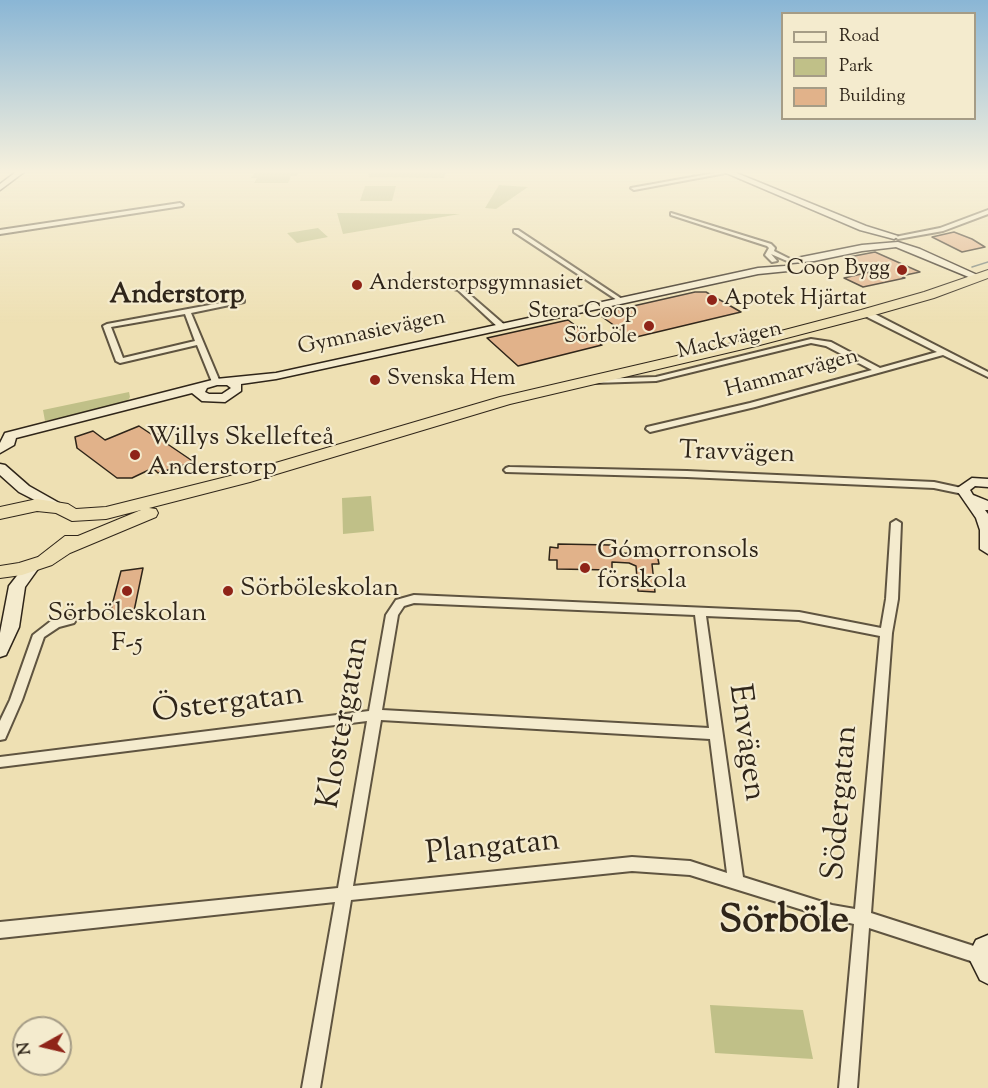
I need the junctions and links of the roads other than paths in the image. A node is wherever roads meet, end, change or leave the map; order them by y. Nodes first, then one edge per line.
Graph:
1 (62, 223) edge
2 (701, 223) edge
3 (849, 223) edge
4 (963, 223) edge
5 (516, 231) dead end
6 (869, 231) junction
7 (0, 232) edge
8 (917, 236) junction
9 (880, 239) junction
10 (900, 241) junction
11 (862, 248) junction
12 (814, 258) junction
13 (773, 259) junction
14 (788, 263) junction
15 (759, 271) junction
16 (984, 276) edge
17 (413, 282) dead end
18 (242, 301) dead end
19 (622, 301) junction
20 (187, 311) junction
21 (866, 313) junction
22 (503, 327) junction
23 (200, 342) junction
24 (943, 353) junction
25 (878, 370) junction
26 (988, 375) edge
27 (216, 382) junction
28 (584, 382) junction
29 (233, 387) junction
30 (203, 393) junction
31 (650, 429) dead end
32 (5, 431) edge
33 (0, 449) edge
34 (0, 468) edge
35 (509, 470) dead end
36 (244, 478) junction
37 (986, 479) edge
38 (967, 495) junction
39 (988, 506) edge
40 (67, 512) junction
41 (0, 513) edge
42 (896, 523) dead end
43 (988, 529) edge
44 (63, 549) junction
45 (988, 549) edge
46 (32, 566) junction
47 (0, 572) edge
48 (700, 611) junction
49 (70, 620) dead end
50 (886, 633) junction
51 (0, 651) edge
52 (375, 715) junction
53 (716, 734) junction
54 (0, 735) edge
55 (0, 762) edge
56 (736, 882) junction
57 (344, 894) junction
58 (862, 918) junction
59 (0, 930) edge
60 (985, 958) edge
61 (311, 1088) edge
62 (848, 1088) edge

1 - 7 street
2 - 13 street
3 - 6 street
4 - 8 street
5 - 19 street
6 - 9 street
6 - 10 street
8 - 10 street
8 - 10 street
9 - 10 street
9 - 11 street, Gymnasievägen
10 - 11 street, Gymnasievägen
10 - 16 street
11 - 12 street, Gymnasievägen
12 - 14 street, Gymnasievägen
12 - 14 street, Gymnasievägen
13 - 14 street
13 - 15 street, Gymnasievägen
14 - 15 street, Gymnasievägen
15 - 19 street, Gymnasievägen
16 - 21 highway
17 - 22 street
18 - 20 street
19 - 22 street, Gymnasievägen
20 - 23 street
20 - 23 street
21 - 24 street
21 - 28 highway
22 - 29 street, Gymnasievägen
23 - 27 street
24 - 25 street, Hammarvägen
24 - 26 street
25 - 28 street, Mackvägen
25 - 31 street, Hammarvägen
27 - 29 street
27 - 30 street
28 - 36 highway
29 - 30 street
30 - 32 street
32 - 33 street
34 - 40 street
35 - 38 street, Travvägen
36 - 40 highway
36 - 44 highway
37 - 38 street
38 - 39 street
38 - 43 street
40 - 41 highway
40 - 44 highway
42 - 50 street, Södergatan
43 - 45 street
44 - 46 highway
46 - 47 highway
46 - 51 street
48 - 50 street, Klostergatan
48 - 52 street, Klostergatan
48 - 53 street, Envägen
49 - 54 street
50 - 58 street, Södergatan
52 - 53 street, Östergatan
52 - 55 street, Östergatan
52 - 57 street, Klostergatan
53 - 56 street, Envägen
56 - 57 street, Plangatan
56 - 58 street, Plangatan
57 - 59 street, Plangatan
57 - 61 street, Klostergatan
58 - 60 street, Plangatan
58 - 62 street, Södergatan

